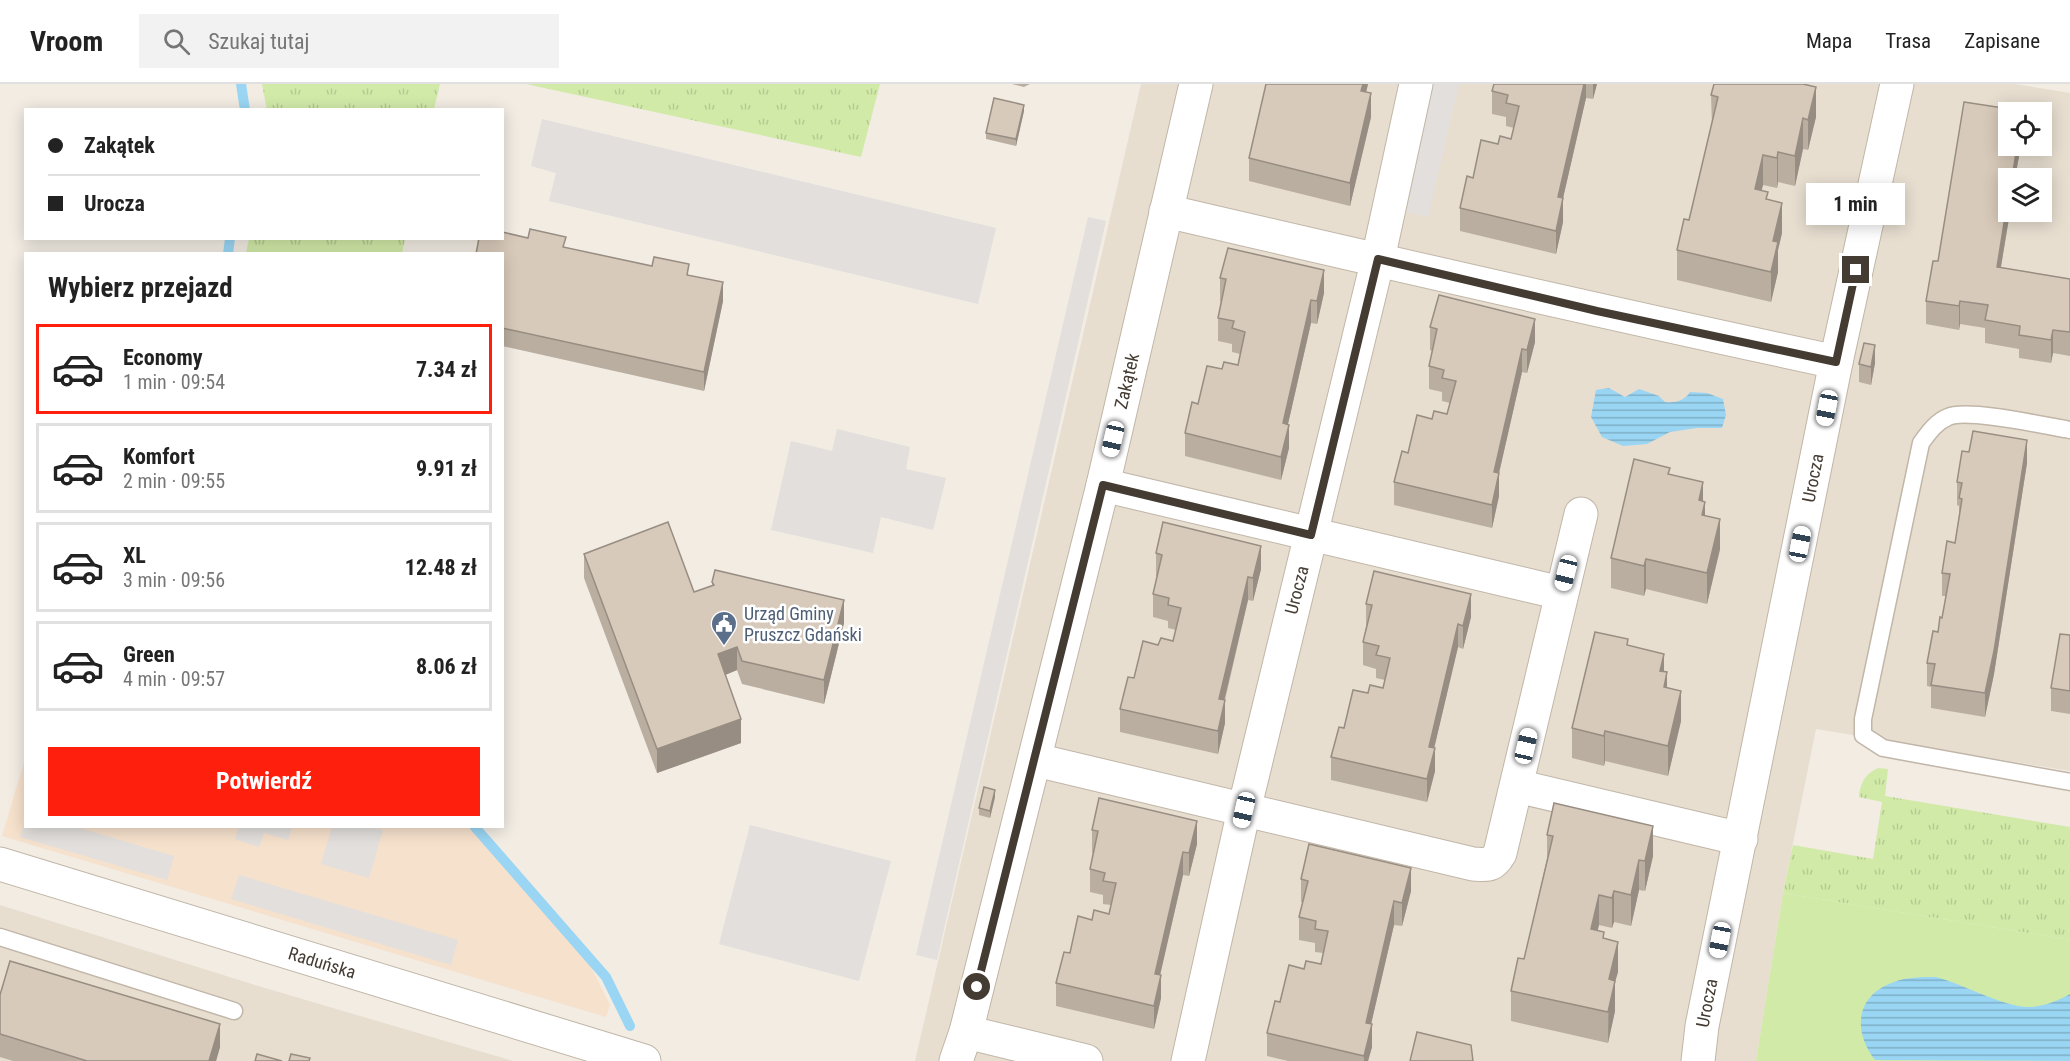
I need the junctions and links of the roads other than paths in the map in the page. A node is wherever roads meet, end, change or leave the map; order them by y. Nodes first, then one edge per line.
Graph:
1 (1196, 84) edge
2 (1416, 84) edge
3 (1897, 84) edge
4 (1166, 211) junction
5 (1378, 259) junction
6 (1836, 362) junction
7 (2070, 430) edge
8 (1103, 485) junction
9 (1581, 514) dead end
10 (1311, 535) junction
11 (1562, 593) junction
12 (1035, 760) junction
13 (2070, 782) edge
14 (1517, 786) junction
15 (1244, 810) junction
16 (1741, 839) junction
17 (0, 864) edge
18 (0, 936) edge
19 (234, 1011) dead end
20 (961, 1047) edge
21 (644, 1061) edge
22 (1086, 1061) edge
23 (1188, 1061) edge
24 (1698, 1061) edge

1 - 4 street, Zakątek
2 - 5 street, Urocza
3 - 6 street, Urocza
4 - 5 street
4 - 8 street, Zakątek
5 - 6 street
5 - 10 street, Urocza
6 - 16 street, Urocza
7 - 13 lane
8 - 10 street
8 - 12 street, Zakątek
9 - 11 street
10 - 11 street
10 - 15 street, Urocza
11 - 14 street
12 - 15 street
12 - 20 street, Zakątek
14 - 15 street
14 - 16 street
15 - 23 street, Urocza
16 - 24 street, Urocza
17 - 21 street, Raduńska
18 - 19 lane
20 - 22 street

